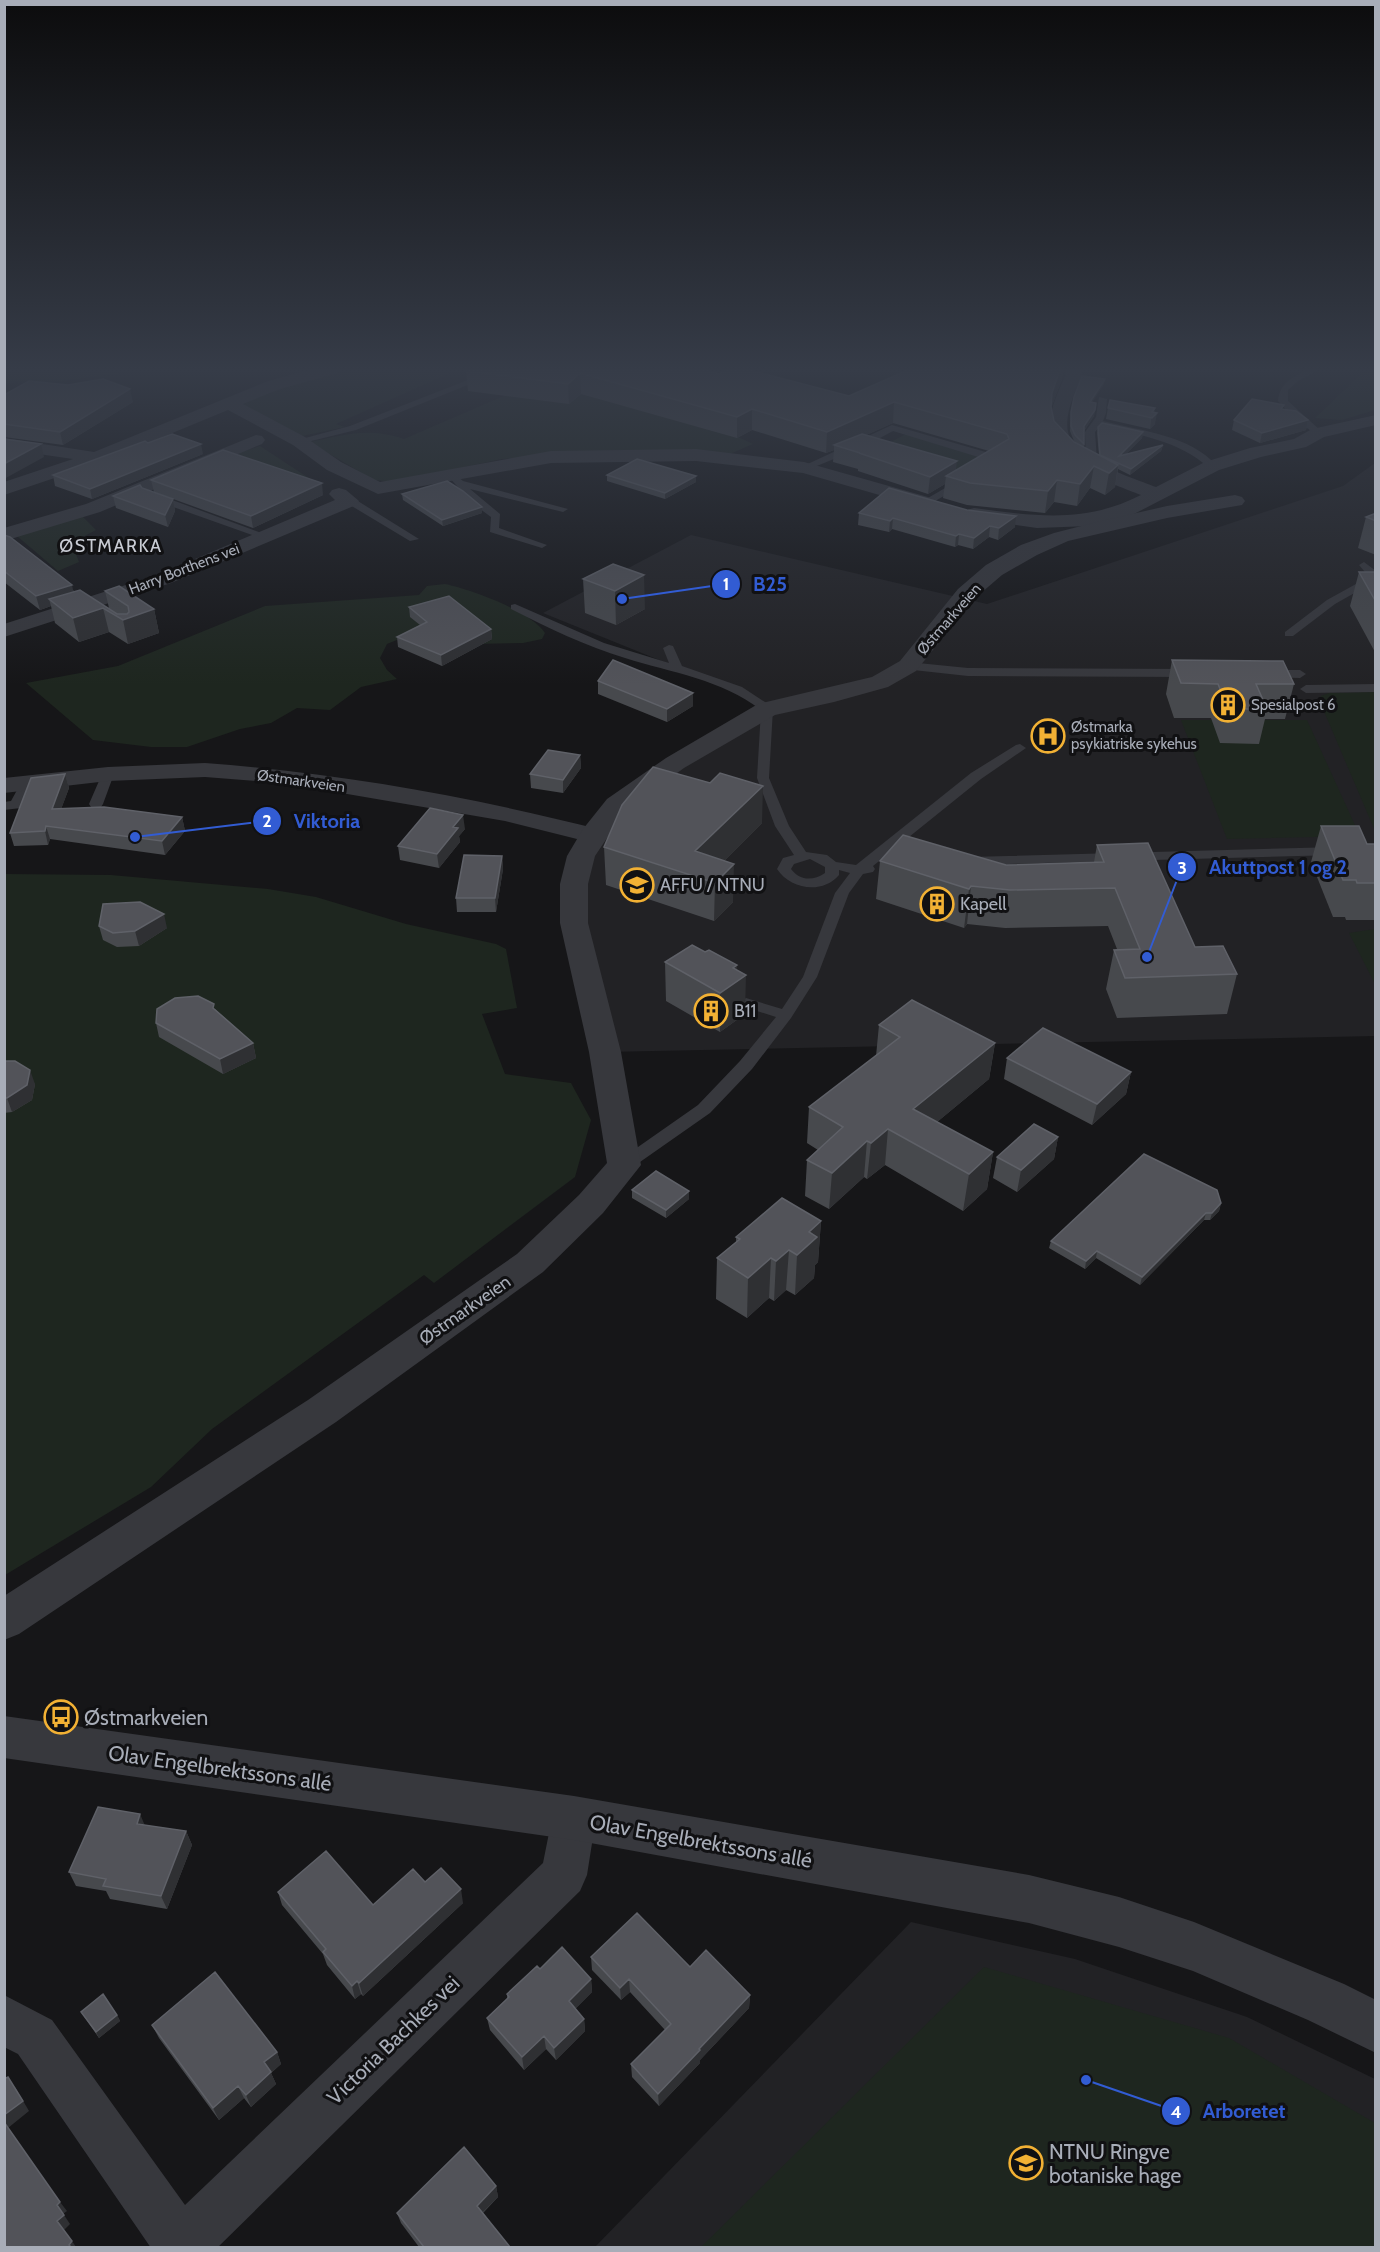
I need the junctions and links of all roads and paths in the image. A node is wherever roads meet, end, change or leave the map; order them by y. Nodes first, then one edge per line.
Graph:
1 (48, 474) edge
2 (174, 474) edge
3 (350, 474) edge
4 (473, 474) edge
5 (826, 474) edge
6 (960, 474) edge
7 (1111, 474) edge
8 (1197, 474) edge
9 (455, 478) junction
10 (4, 489) edge
11 (149, 495) edge
12 (1158, 495) junction
13 (344, 497) joint
14 (1235, 501) dead end
15 (926, 502) junction
16 (563, 509) dead end
17 (259, 534) dead end
18 (4, 535) edge
19 (414, 539) dead end
20 (542, 545) dead end
21 (1364, 566) dead end
22 (1375, 576) edge
23 (1375, 591) edge
24 (515, 607) dead end
25 (4, 631) edge
26 (1289, 634) dead end
27 (669, 648) dead end
28 (908, 666) junction
29 (677, 670) junction
30 (1204, 673) edge
31 (1251, 674) edge
32 (1300, 674) dead end
33 (1376, 688) edge
34 (1306, 689) dead end
35 (767, 709) junction
36 (1020, 748) dead end
37 (108, 774) junction
38 (16, 785) edge
39 (96, 804) dead end
40 (4, 806) edge
41 (593, 835) junction
42 (1376, 850) edge
43 (802, 856) junction
44 (951, 861) edge
45 (832, 866) junction
46 (883, 868) dead end
47 (859, 870) junction
48 (746, 1003) dead end
49 (786, 1015) junction
50 (624, 1166) junction
51 (4, 1621) edge
52 (4, 1737) edge
53 (574, 1818) junction
54 (4, 2019) edge
55 (1376, 2028) edge
56 (180, 2246) edge

1 - 10 street
2 - 18 street
3 - 9 street
4 - 9 street
5 - 15 street
6 - 15 lane
7 - 12 street
8 - 12 street
9 - 16 lane
9 - 20 lane
11 - 17 lane
12 - 15 street
13 - 19 lane
13 - 25 street, Harry Borthens vei
14 - 28 street, Østmarkveien
21 - 22 lane
22 - 23 lane
23 - 26 lane
24 - 29 lane
27 - 29 lane
28 - 30 lane
28 - 35 street, Østmarkveien
29 - 35 lane
31 - 32 lane
33 - 34 lane
35 - 41 street, Østmarkveien
35 - 43 lane
36 - 47 lane
37 - 38 street, Østmarkveien
37 - 39 lane
37 - 41 street, Østmarkveien
38 - 40 lane
41 - 50 street, Østmarkveien
42 - 44 lane
43 - 45 lane
43 - 45 lane
45 - 47 lane
46 - 47 lane
47 - 49 lane
48 - 49 lane
49 - 50 lane
50 - 51 street, Østmarkveien
52 - 53 street, Olav Engelbrektssons allé
53 - 55 street, Olav Engelbrektssons allé
53 - 56 street, Victoria Bachkes vei
54 - 56 street, Victoria Bachkes vei

